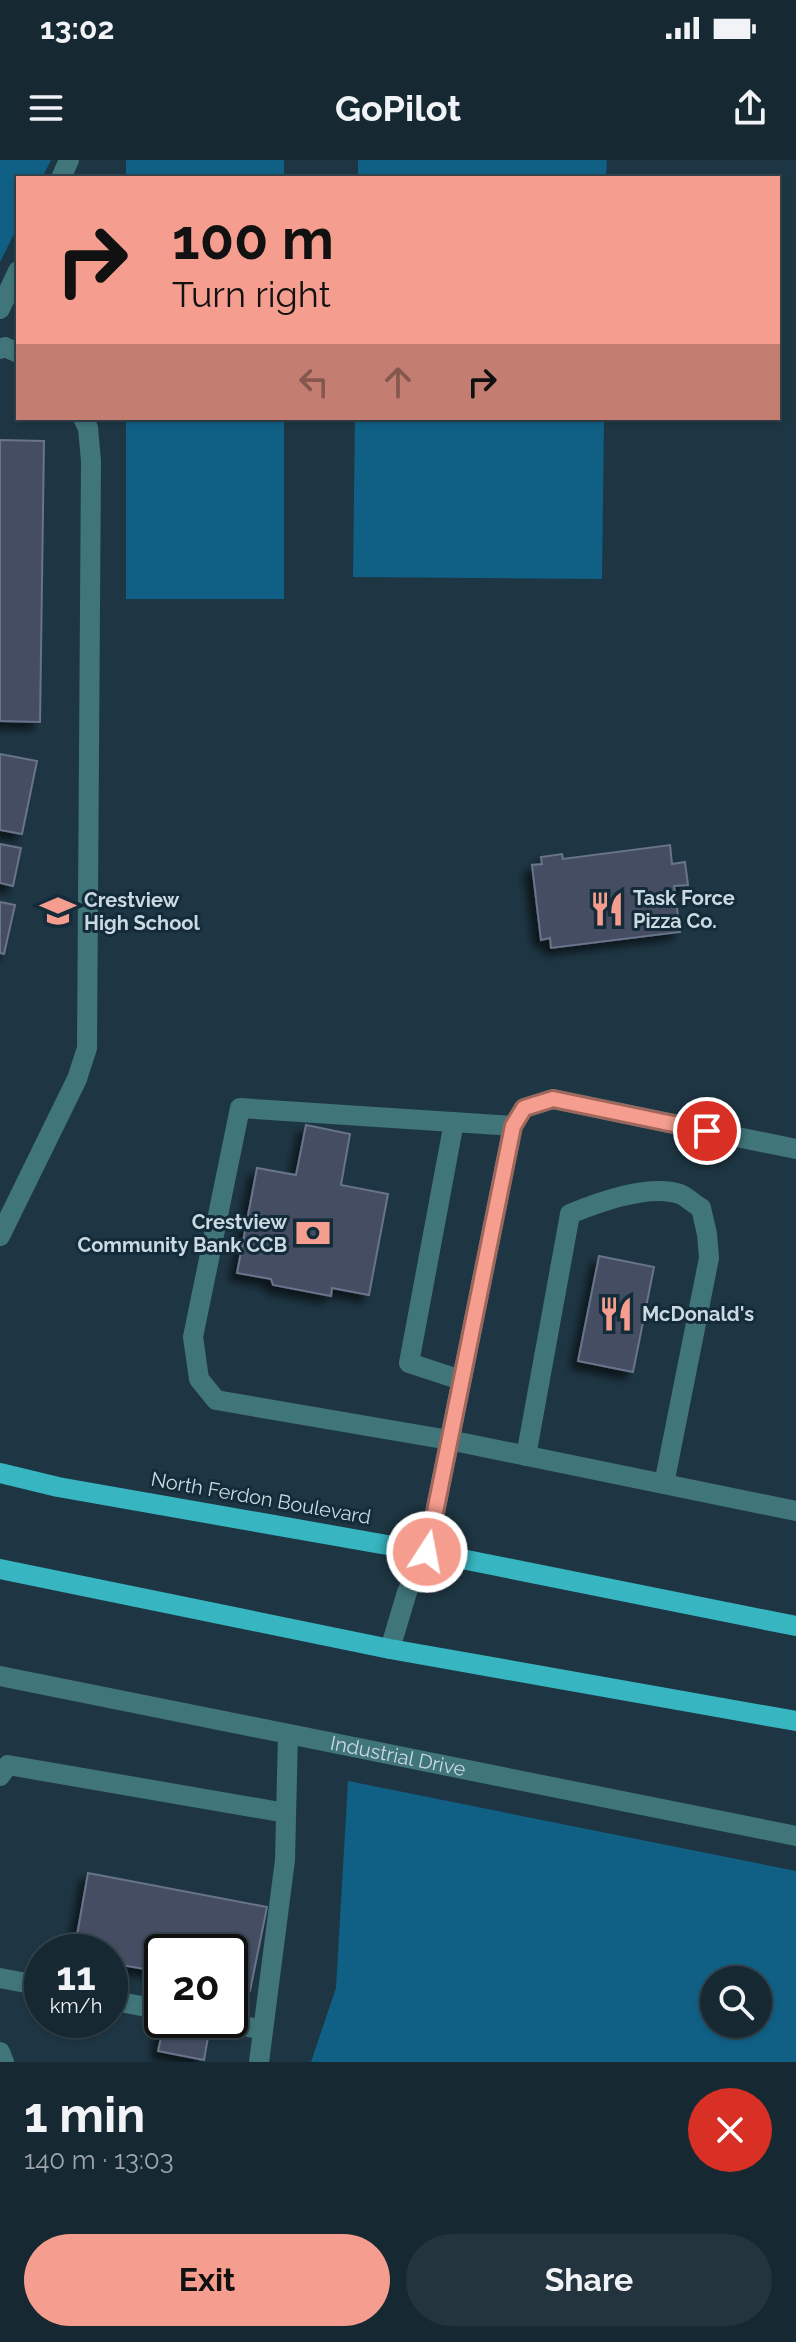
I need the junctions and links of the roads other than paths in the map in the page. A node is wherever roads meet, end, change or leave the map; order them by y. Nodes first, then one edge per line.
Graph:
1 (16, 275) edge
2 (0, 309) edge
3 (84, 420) edge
4 (454, 1122) junction
5 (513, 1126) junction
6 (796, 1149) edge
7 (0, 1236) edge
8 (461, 1380) junction
9 (449, 1440) junction
10 (526, 1456) junction
11 (0, 1473) edge
12 (664, 1484) junction
13 (796, 1511) edge
14 (427, 1552) junction
15 (0, 1569) edge
16 (796, 1626) edge
17 (390, 1649) junction
18 (0, 1676) edge
19 (796, 1721) edge
20 (288, 1734) junction
21 (0, 1776) edge
22 (286, 1813) junction
23 (796, 1836) edge
24 (0, 1978) edge
25 (24, 1983) edge
26 (248, 2027) edge
27 (263, 2030) junction
28 (0, 2052) edge
29 (4, 2062) edge
30 (259, 2062) edge

1 - 2 street
3 - 7 street
4 - 5 street
4 - 8 street
4 - 9 street
5 - 6 street
5 - 8 street
8 - 9 street
9 - 10 street
9 - 14 street
10 - 12 street
10 - 12 street
11 - 14 main road, North Ferdon Boulevard
12 - 13 street
14 - 16 main road, North Ferdon Boulevard
14 - 17 street
15 - 17 main road
17 - 19 main road
18 - 20 street, Industrial Drive
20 - 22 street
20 - 23 street, Industrial Drive
21 - 22 street
22 - 27 street
24 - 25 street
26 - 27 street
27 - 30 street
28 - 29 street

